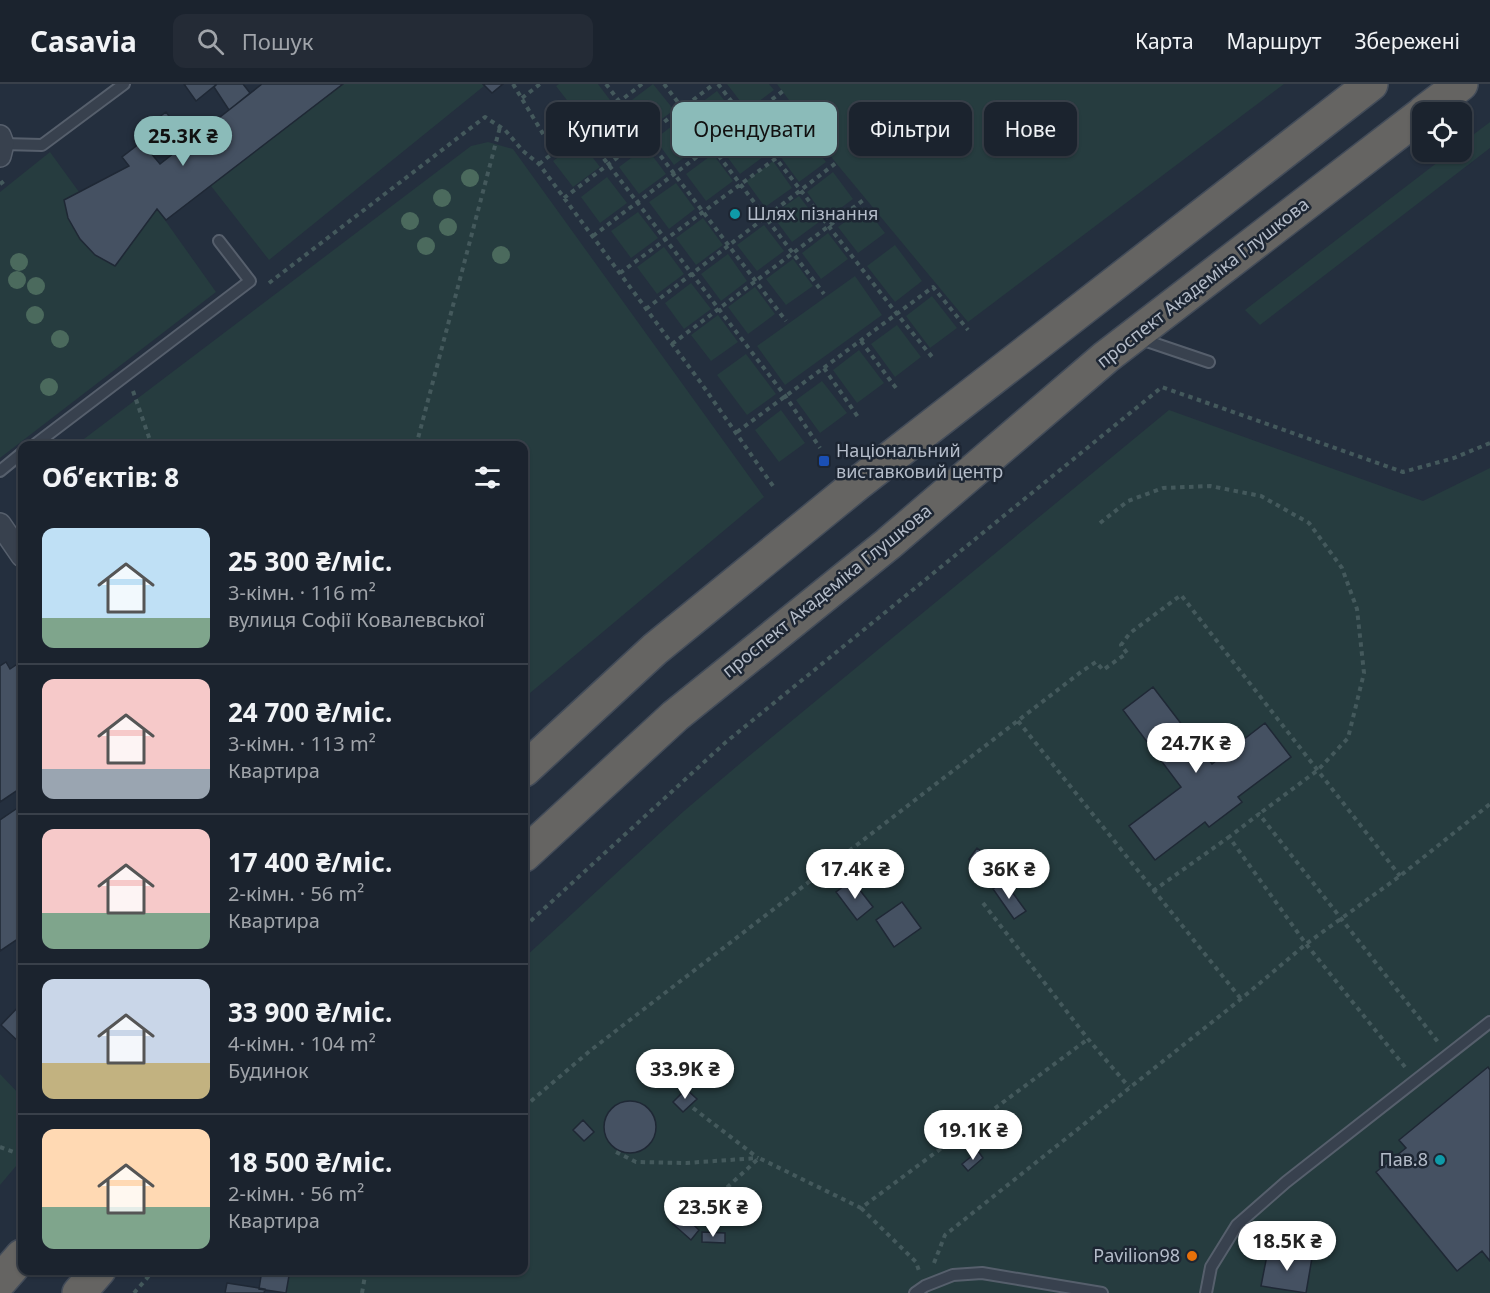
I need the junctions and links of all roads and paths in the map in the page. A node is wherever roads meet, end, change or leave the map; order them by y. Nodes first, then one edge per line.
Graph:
1 (124, 84) edge
2 (513, 84) edge
3 (540, 84) edge
4 (606, 84) edge
5 (642, 84) edge
6 (664, 84) edge
7 (716, 84) edge
8 (1371, 84) edge
9 (1461, 84) edge
10 (783, 91) dead end
11 (522, 98) junction
12 (620, 101) joint
13 (678, 102) edge
14 (690, 102) edge
15 (731, 102) edge
16 (768, 102) edge
17 (1437, 102) edge
18 (672, 116) edge
19 (1412, 121) edge
20 (660, 125) edge
21 (500, 127) junction
22 (546, 138) edge
23 (1, 145) edge
24 (549, 156) edge
25 (602, 156) edge
26 (619, 156) edge
27 (660, 156) edge
28 (698, 156) edge
29 (718, 156) edge
30 (774, 156) edge
31 (780, 156) edge
32 (776, 159) junction
33 (836, 163) dead end
34 (539, 164) junction
35 (608, 164) junction
36 (674, 174) junction
37 (740, 185) junction
38 (800, 190) junction
39 (564, 198) junction
40 (866, 198) dead end
41 (637, 202) junction
42 (703, 212) junction
43 (765, 217) junction
44 (828, 226) junction
45 (593, 237) junction
46 (666, 240) junction
47 (219, 241) dead end
48 (729, 245) junction
49 (792, 253) junction
50 (620, 273) junction
51 (692, 274) junction
52 (756, 281) junction
53 (261, 289) dead end
54 (824, 294) dead end
55 (646, 309) junction
56 (718, 309) junction
57 (897, 315) junction
58 (786, 321) dead end
59 (968, 330) dead end
60 (1132, 336) junction
61 (861, 341) junction
62 (672, 344) junction
63 (933, 358) dead end
64 (1209, 362) dead end
65 (824, 368) junction
66 (131, 388) dead end
67 (896, 388) dead end
68 (786, 397) junction
69 (858, 417) dead end
70 (737, 432) junction
71 (40, 441) edge
72 (150, 441) edge
73 (417, 441) edge
74 (1490, 443) edge
75 (820, 448) dead end
76 (18, 456) edge
77 (0, 471) edge
78 (773, 486) dead end
79 (1100, 523) dead end
80 (0, 524) edge
81 (18, 550) edge
82 (1018, 721) junction
83 (528, 766) edge
84 (1318, 770) junction
85 (1490, 804) edge
86 (1259, 814) junction
87 (1229, 837) junction
88 (528, 851) edge
89 (1400, 876) junction
90 (1153, 891) junction
91 (982, 903) dead end
92 (1342, 920) junction
93 (528, 923) edge
94 (1306, 944) junction
95 (1241, 999) junction
96 (1490, 1022) edge
97 (1088, 1039) junction
98 (1447, 1054) junction
99 (1415, 1080) junction
100 (1129, 1087) junction
101 (528, 1104) edge
102 (693, 1108) dead end
103 (0, 1147) edge
104 (616, 1152) dead end
105 (18, 1154) edge
106 (759, 1158) junction
107 (861, 1208) junction
108 (694, 1218) dead end
109 (18, 1261) edge
110 (95, 1275) edge
111 (150, 1275) edge
112 (365, 1275) edge
113 (0, 1281) edge
114 (925, 1286) junction
115 (79, 1293) edge
116 (134, 1293) edge
117 (362, 1293) edge
118 (915, 1293) edge
119 (1102, 1293) edge
120 (1206, 1293) edge

1 - 23 lane
2 - 11 path
3 - 11 path
4 - 12 path
5 - 12 path
6 - 13 path
7 - 14 path
7 - 15 path
8 - 83 highway
9 - 17 highway, проспект Академіка Глушкова
10 - 16 path
11 - 22 path
18 - 20 path
19 - 60 highway, проспект Академіка Глушкова
21 - 34 path
21 - 53 path
21 - 73 path
24 - 34 path
25 - 35 path
26 - 35 path
27 - 36 path
28 - 36 path
29 - 37 path
30 - 32 path
31 - 32 path
32 - 37 path
32 - 38 path
33 - 38 path
34 - 39 path
35 - 39 path
35 - 41 path
36 - 41 path
36 - 42 path
37 - 42 path
37 - 43 path
38 - 43 path
38 - 44 path
39 - 45 path
40 - 44 path
41 - 45 path
41 - 46 path
42 - 46 path
42 - 48 path
43 - 48 path
43 - 49 path
44 - 49 path
44 - 57 path
45 - 50 path
46 - 50 path
46 - 51 path
47 - 71 lane
48 - 51 path
48 - 52 path
49 - 52 path
49 - 54 path
50 - 55 path
51 - 55 path
51 - 56 path
52 - 56 path
52 - 58 path
55 - 62 path
56 - 62 path
56 - 68 path
57 - 59 path
57 - 61 path
57 - 63 path
60 - 64 lane
60 - 88 highway, проспект Академіка Глушкова
61 - 65 path
61 - 67 path
62 - 70 path
65 - 68 path
65 - 69 path
66 - 72 path
68 - 70 path
68 - 75 path
70 - 78 path
74 - 93 path
76 - 77 lane
79 - 84 path
80 - 81 street
82 - 84 path
82 - 90 path
82 - 101 path
84 - 86 path
84 - 89 path
85 - 89 path
86 - 87 path
86 - 92 path
87 - 90 path
87 - 94 path
89 - 92 path
90 - 95 path
91 - 97 path
92 - 94 path
92 - 98 path
94 - 95 path
94 - 99 path
95 - 100 path
96 - 98 lane
97 - 100 path
97 - 107 path
98 - 99 lane
99 - 120 lane
100 - 114 path
102 - 106 path
103 - 105 path
104 - 106 path
106 - 107 path
106 - 108 path
107 - 114 path
109 - 113 highway
110 - 115 highway
111 - 116 path
112 - 117 path
114 - 118 lane
114 - 119 lane

